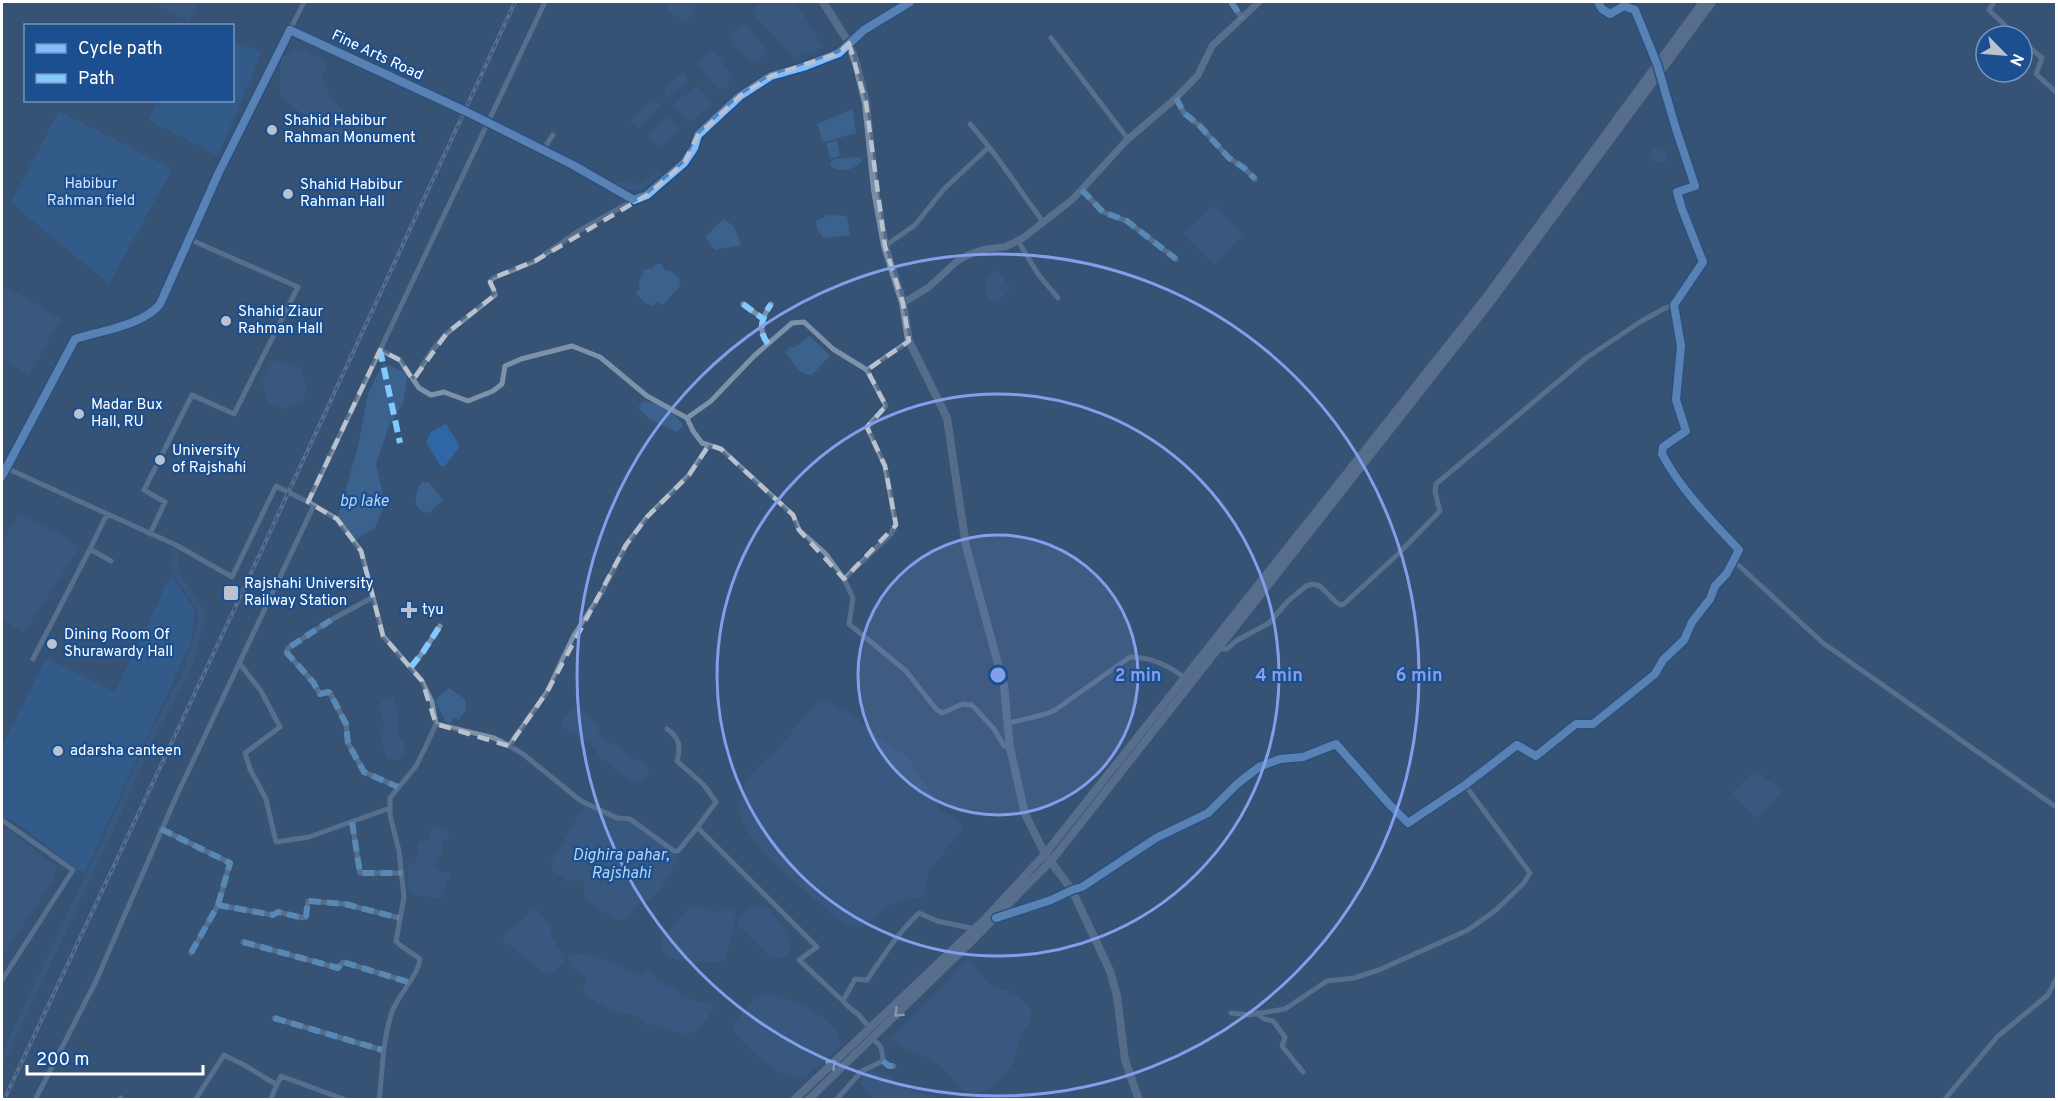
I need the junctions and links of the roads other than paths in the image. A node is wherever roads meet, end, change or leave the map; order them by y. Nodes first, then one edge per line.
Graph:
1 (304, 2) edge
2 (545, 2) edge
3 (816, 2) edge
4 (823, 2) edge
5 (910, 2) edge
6 (1231, 2) edge
7 (1259, 2) edge
8 (1598, 2) edge
9 (1703, 2) edge
10 (1712, 2) edge
11 (1994, 2) edge
12 (831, 16) junction
13 (1242, 18) junction
14 (2004, 24) edge
15 (290, 30) junction
16 (1051, 38) dead end
17 (849, 43) junction
18 (2034, 51) edge
19 (1658, 68) junction
20 (2056, 92) edge
21 (1176, 98) junction
22 (488, 123) junction
23 (970, 124) dead end
24 (553, 135) dead end
25 (1128, 139) junction
26 (989, 147) junction
27 (543, 150) junction
28 (1255, 179) dead end
29 (1082, 190) junction
30 (634, 200) junction
31 (1044, 223) junction
32 (189, 239) junction
33 (1018, 241) junction
34 (885, 246) junction
35 (1176, 260) dead end
36 (1058, 298) dead end
37 (903, 303) junction
38 (742, 304) dead end
39 (771, 304) dead end
40 (1674, 304) junction
41 (762, 318) junction
42 (909, 341) junction
43 (768, 344) junction
44 (380, 350) junction
45 (867, 370) junction
46 (413, 380) junction
47 (687, 418) junction
48 (709, 445) junction
49 (6, 468) junction
50 (2, 476) edge
51 (311, 503) junction
52 (107, 514) junction
53 (150, 534) junction
54 (90, 549) junction
55 (111, 561) dead end
56 (1734, 561) junction
57 (844, 579) junction
58 (373, 597) junction
59 (440, 626) dead end
60 (1218, 649) junction
61 (33, 658) dead end
62 (240, 664) junction
63 (411, 667) junction
64 (1188, 680) junction
65 (1008, 723) junction
66 (436, 724) junction
67 (667, 729) dead end
68 (509, 746) junction
69 (1010, 748) junction
70 (1465, 785) junction
71 (398, 787) junction
72 (2056, 807) edge
73 (390, 808) junction
74 (2, 820) edge
75 (352, 822) junction
76 (696, 829) junction
77 (161, 830) junction
78 (1048, 858) junction
79 (402, 873) junction
80 (1072, 890) junction
81 (218, 905) junction
82 (399, 918) junction
83 (996, 918) junction
84 (978, 931) junction
85 (243, 942) dead end
86 (191, 953) dead end
87 (2056, 979) edge
88 (2, 980) edge
89 (408, 982) junction
90 (843, 1001) junction
91 (1231, 1013) dead end
92 (1257, 1013) junction
93 (274, 1018) dead end
94 (870, 1027) junction
95 (871, 1039) junction
96 (382, 1050) junction
97 (883, 1061) junction
98 (894, 1066) dead end
99 (1303, 1072) dead end
100 (277, 1085) junction
101 (35, 1100) edge
102 (195, 1100) edge
103 (270, 1100) edge
104 (346, 1100) edge
105 (379, 1100) edge
106 (794, 1100) edge
107 (808, 1100) edge
108 (836, 1100) edge
109 (1139, 1100) edge
110 (1944, 1100) edge

1 - 15 street
2 - 22 street
3 - 12 main road
4 - 12 main road
5 - 17 street
6 - 13 street
7 - 13 street
8 - 19 street
9 - 19 main road
10 - 19 main road
11 - 14 street
12 - 17 main road
13 - 21 street
15 - 22 street, Fine Arts Road
15 - 32 street
16 - 25 street
17 - 30 street
17 - 34 main road
18 - 20 street
19 - 40 street
19 - 60 main road
19 - 64 main road
21 - 25 street
21 - 28 street
22 - 27 street, Fine Arts Road
22 - 44 street
23 - 26 street
24 - 27 street
25 - 29 street
26 - 31 street
26 - 34 street
27 - 30 street, Fine Arts Road
29 - 31 street
29 - 35 street
30 - 46 street
31 - 33 street
32 - 49 street
32 - 53 street
33 - 36 street
33 - 37 street
34 - 37 main road
37 - 42 main road
38 - 41 street
39 - 41 street
40 - 56 street
40 - 60 street
41 - 43 street
42 - 45 street
42 - 65 main road
43 - 45 street
43 - 47 street
44 - 46 street
44 - 51 street
45 - 57 street
46 - 47 street
47 - 48 street
48 - 57 street
48 - 68 street
49 - 50 street
49 - 52 street
51 - 53 street
51 - 58 street
51 - 62 street
52 - 53 street
52 - 54 street
54 - 55 street
54 - 61 street
56 - 70 street
56 - 72 street
57 - 69 street
58 - 63 street
58 - 71 street
59 - 63 street
60 - 64 main road
62 - 75 street
62 - 77 street
63 - 66 street
64 - 65 street
64 - 78 main road
65 - 69 main road
66 - 68 street
66 - 71 street
67 - 76 street
68 - 76 street
69 - 78 main road
70 - 80 street
70 - 92 street
71 - 73 street
73 - 75 street
73 - 79 street
74 - 88 street
75 - 79 street
76 - 90 street
77 - 81 street
77 - 101 street
78 - 80 main road
78 - 83 main road
78 - 84 main road
79 - 82 street
80 - 83 street
80 - 109 main road
81 - 82 street
81 - 86 street
82 - 89 street
83 - 84 main road
84 - 90 street
84 - 94 main road
84 -> 95 main road
85 - 89 street
87 - 110 street
89 - 96 street
90 - 94 street
91 - 92 street
92 - 99 street
93 - 96 street
106 -> 94 main road
95 - 97 street
95 - 107 main road
96 - 105 street
97 - 98 street
97 - 108 street
100 - 102 street
100 - 103 street
100 - 104 street

